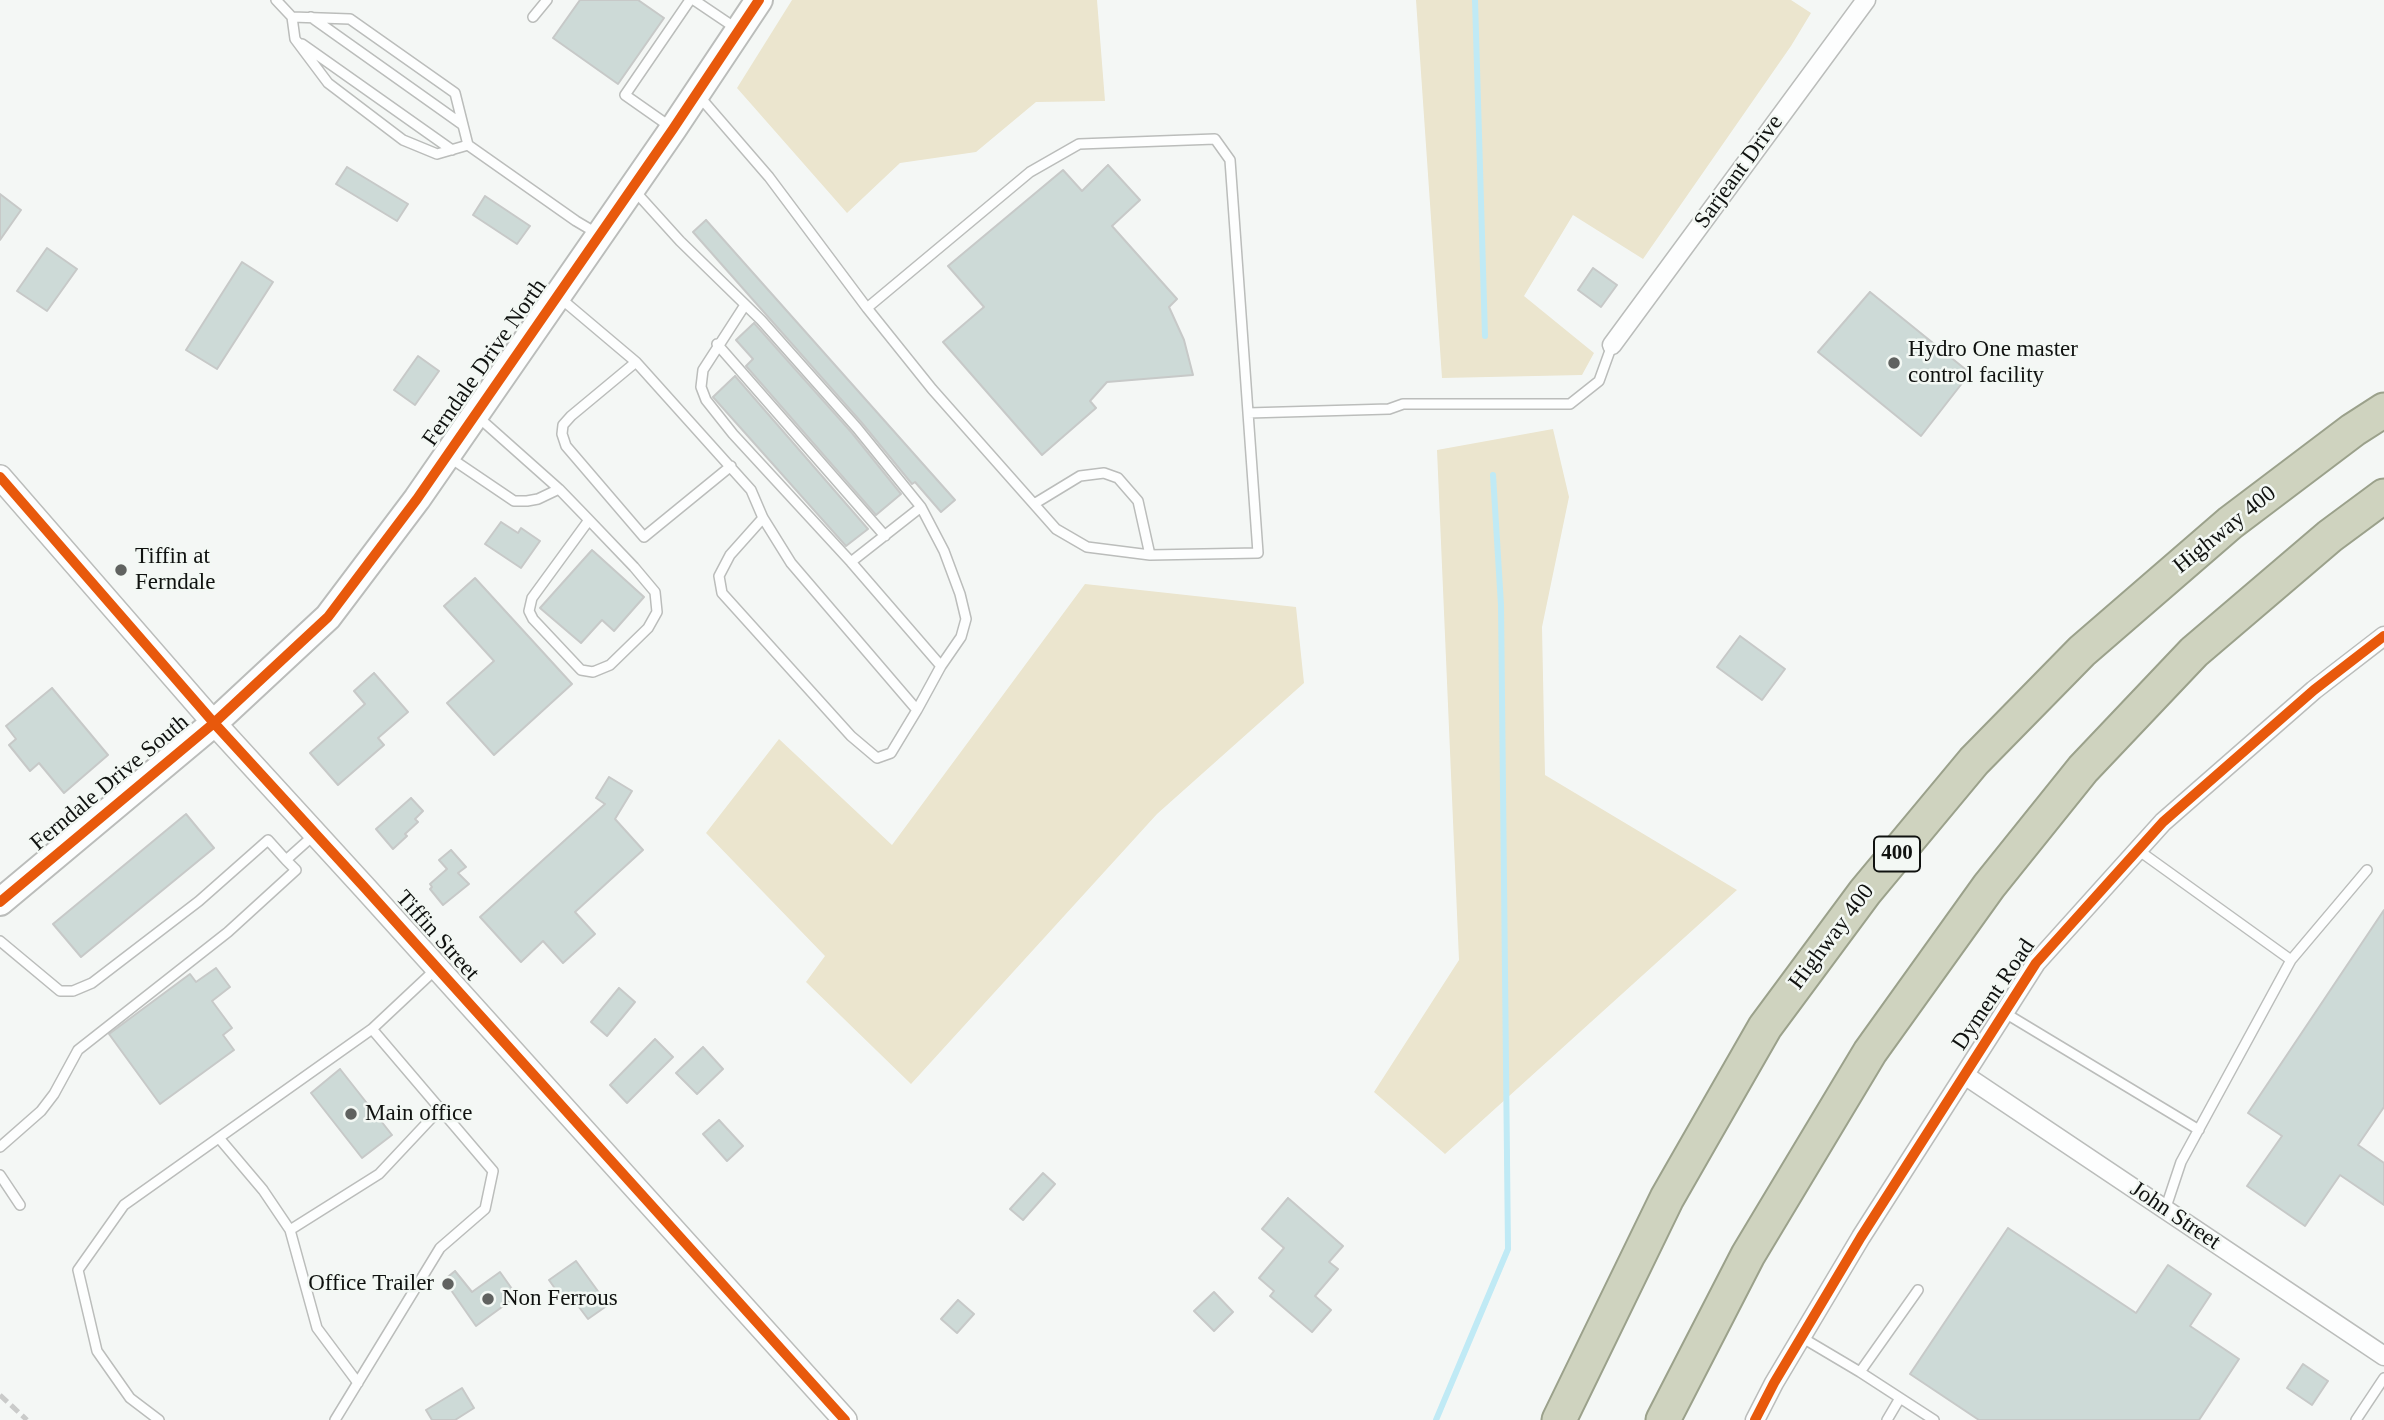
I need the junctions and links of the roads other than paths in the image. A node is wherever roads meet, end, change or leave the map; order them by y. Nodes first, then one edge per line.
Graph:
1 (276, 0) edge
2 (547, 0) edge
3 (692, 0) edge
4 (759, 0) edge
5 (1866, 0) edge
6 (292, 17) junction
7 (311, 17) junction
8 (533, 18) dead end
9 (738, 30) junction
10 (295, 39) junction
11 (696, 93) junction
12 (463, 125) junction
13 (673, 129) junction
14 (468, 145) junction
15 (452, 150) junction
16 (632, 188) junction
17 (599, 235) junction
18 (557, 296) junction
19 (745, 304) junction
20 (867, 308) junction
21 (718, 344) junction
22 (1612, 345) joint
23 (636, 362) junction
24 (2384, 410) edge
25 (1248, 413) junction
26 (475, 415) junction
27 (447, 456) junction
28 (731, 466) junction
29 (0, 477) edge
30 (559, 489) junction
31 (2384, 496) edge
32 (1034, 504) junction
33 (921, 507) junction
34 (763, 518) junction
35 (589, 520) junction
36 (885, 536) junction
37 (1150, 555) junction
38 (851, 562) junction
39 (2384, 636) edge
40 (941, 667) junction
41 (917, 710) junction
42 (214, 723) junction
43 (315, 833) junction
44 (2138, 850) junction
45 (286, 860) junction
46 (2367, 870) dead end
47 (0, 902) edge
48 (0, 941) edge
49 (2291, 960) junction
50 (437, 968) junction
51 (2005, 1013) junction
52 (372, 1029) junction
53 (1966, 1076) junction
54 (440, 1109) junction
55 (2199, 1130) junction
56 (219, 1138) junction
57 (0, 1147) edge
58 (0, 1175) edge
59 (20, 1205) dead end
60 (2165, 1210) junction
61 (290, 1230) junction
62 (1918, 1290) dead end
63 (1801, 1337) junction
64 (2384, 1356) edge
65 (1860, 1372) junction
66 (2384, 1378) edge
67 (358, 1383) junction
68 (1900, 1398) junction
69 (159, 1420) edge
70 (335, 1420) edge
71 (845, 1420) edge
72 (1559, 1420) edge
73 (1663, 1420) edge
74 (1755, 1420) edge
75 (1888, 1420) edge
76 (1934, 1420) edge
77 (2356, 1420) edge

1 - 6 lane
2 - 8 lane
3 - 9 lane
3 - 13 lane
4 - 9 main road, Ferndale Drive North
5 - 22 street, Sarjeant Drive
6 - 7 lane
6 - 10 lane
7 - 12 lane
7 - 12 lane
9 - 11 main road, Ferndale Drive North
10 - 15 lane
10 - 15 lane
11 - 13 main road, Ferndale Drive North
11 - 20 lane
12 - 14 lane
13 - 16 main road, Ferndale Drive North
14 - 15 lane
14 - 17 lane
16 - 17 main road, Ferndale Drive North
16 - 19 lane
17 - 18 main road, Ferndale Drive North
18 - 23 lane
18 - 26 main road, Ferndale Drive North
19 - 21 lane
19 - 33 lane
20 - 25 lane
20 - 32 lane
21 - 36 lane
21 - 38 lane
22 - 25 lane
23 - 28 lane
23 - 28 lane
24 - 72 highway, Highway 400 / 400
25 - 37 lane
26 - 27 main road, Ferndale Drive North
26 - 30 lane
27 - 30 lane
27 - 42 main road, Ferndale Drive North
28 - 34 lane
29 - 42 street, Tiffin Street
30 - 35 lane
31 - 73 highway
32 - 37 lane
32 - 37 lane
33 - 36 lane
33 - 40 lane
34 - 41 lane
34 - 41 lane
35 - 35 lane
36 - 38 lane
38 - 40 lane
39 - 44 street, Dyment Road
40 - 41 lane
42 - 43 street, Tiffin Street
42 - 47 main road, Ferndale Drive South
43 - 45 lane
43 - 50 street, Tiffin Street
44 - 49 lane
44 - 51 street, Dyment Road
45 - 48 lane
45 - 57 lane
46 - 49 lane
49 - 55 lane
50 - 52 lane
50 - 71 street, Tiffin Street
51 - 53 street, Dyment Road
51 - 55 lane
52 - 54 lane
52 - 56 lane
53 - 60 street, John Street
53 - 63 street, Dyment Road
54 - 61 lane
54 - 67 lane
55 - 60 lane
56 - 61 lane
56 - 69 lane
58 - 59 lane
60 - 64 street, John Street
61 - 67 lane
62 - 65 lane
63 - 65 lane
63 - 74 street, Dyment Road
65 - 68 lane
66 - 77 lane
67 - 70 lane
68 - 75 lane
68 - 76 lane

